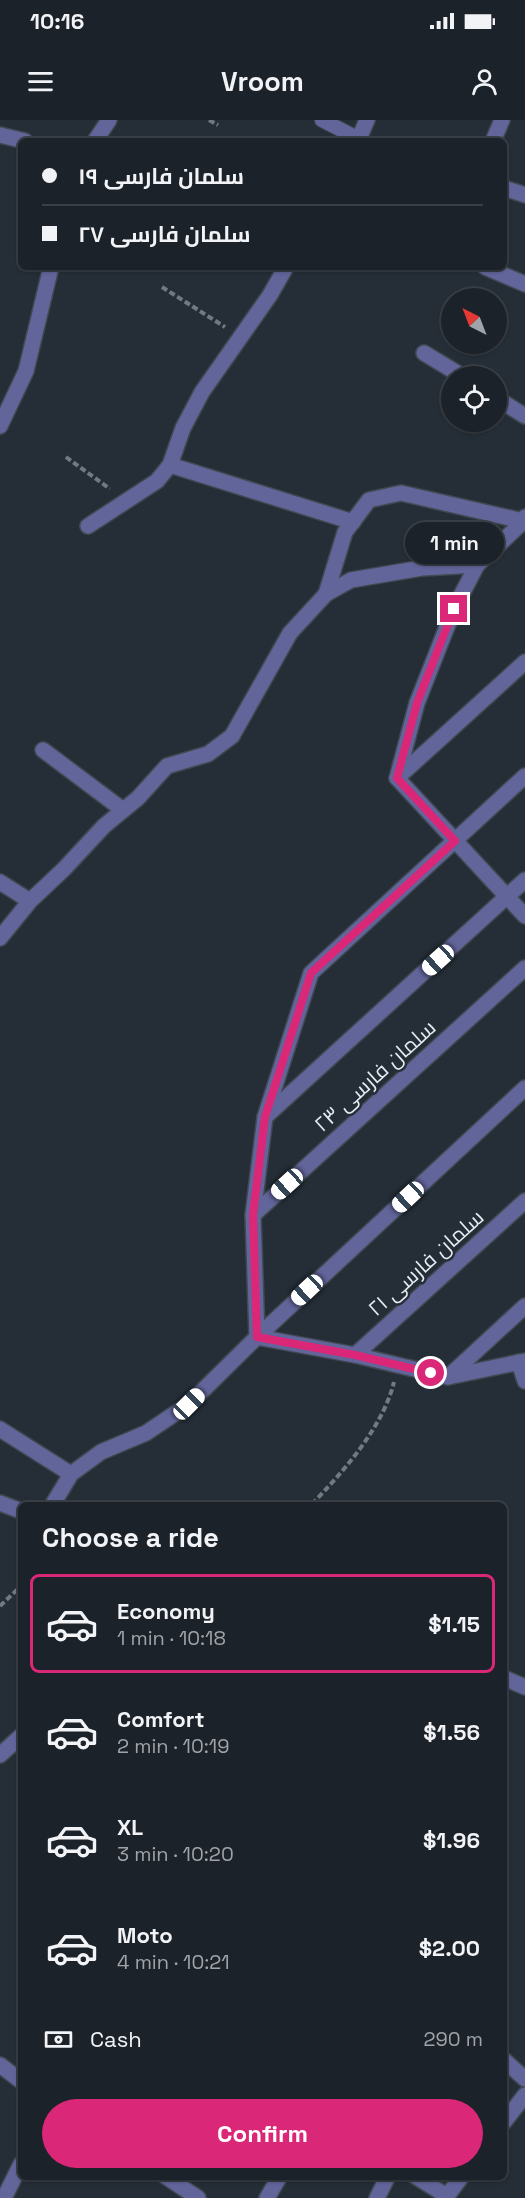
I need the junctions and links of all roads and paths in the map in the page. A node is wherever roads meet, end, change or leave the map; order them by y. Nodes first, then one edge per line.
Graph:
1 (109, 120) edge
2 (209, 120) edge
3 (322, 120) edge
4 (367, 120) edge
5 (502, 120) edge
6 (218, 125) dead end
7 (0, 135) edge
8 (97, 138) edge
9 (356, 138) edge
10 (361, 138) edge
11 (494, 138) edge
12 (18, 139) edge
13 (507, 189) edge
14 (525, 195) edge
15 (50, 270) edge
16 (284, 270) edge
17 (492, 270) edge
18 (525, 284) edge
19 (162, 287) dead end
20 (241, 337) junction
21 (424, 353) dead end
22 (445, 366) edge
23 (507, 405) edge
24 (525, 416) edge
25 (0, 426) edge
26 (66, 457) dead end
27 (170, 465) junction
28 (128, 502) junction
29 (524, 519) edge
30 (353, 522) junction
31 (88, 526) dead end
32 (477, 565) junction
33 (326, 594) junction
34 (525, 662) edge
35 (43, 750) dead end
36 (525, 776) edge
37 (397, 778) junction
38 (123, 810) junction
39 (455, 841) junction
40 (525, 880) edge
41 (0, 882) edge
42 (507, 897) junction
43 (30, 902) junction
44 (525, 916) edge
45 (0, 938) edge
46 (525, 968) edge
47 (525, 1088) edge
48 (265, 1117) junction
49 (525, 1201) edge
50 (253, 1215) junction
51 (525, 1306) edge
52 (257, 1337) junction
53 (355, 1355) junction
54 (522, 1361) edge
55 (398, 1365) junction
56 (448, 1377) junction
57 (525, 1381) edge
58 (0, 1429) edge
59 (71, 1474) junction
60 (54, 1502) edge
61 (314, 1502) edge
62 (0, 1503) edge
63 (18, 1510) edge
64 (18, 1589) edge
65 (0, 1606) edge
66 (507, 1679) edge
67 (525, 1687) edge
68 (18, 1739) edge
69 (0, 1755) edge
70 (507, 2063) edge
71 (0, 2065) edge
72 (18, 2075) edge
73 (525, 2079) edge
74 (525, 2095) edge
75 (507, 2118) edge
76 (18, 2170) edge
77 (175, 2180) edge
78 (278, 2180) edge
79 (386, 2180) edge
80 (421, 2180) edge
81 (459, 2180) edge
82 (4, 2198) edge
83 (198, 2198) edge
84 (267, 2198) edge
85 (377, 2198) edge

1 - 8 street
2 - 6 path
3 - 9 lane
4 - 10 street
5 - 11 street
7 - 12 street
13 - 14 street
15 - 25 street
16 - 20 street
17 - 18 street
19 - 20 path
20 - 27 street
21 - 22 street
23 - 24 street
26 - 28 path
27 - 28 street
27 - 30 street
28 - 31 street
29 - 30 street
29 - 32 street
30 - 33 street
32 - 33 street
32 - 37 street
33 - 38 street
34 - 37 street
35 - 38 street
36 - 39 street
37 - 39 street
38 - 43 street
39 - 42 street
39 - 48 street
40 - 42 street
41 - 43 street
42 - 44 street
42 - 48 street
43 - 45 street
46 - 50 street, سلمان فارسی ۲۳
47 - 52 street
48 - 50 street
49 - 53 street, سلمان فارسی ۲۱
50 - 52 street
51 - 56 street
52 - 53 street
52 - 59 street
53 - 55 street
54 - 56 street
54 - 57 street
55 - 56 street
55 - 61 path
58 - 59 street
59 - 60 street
62 - 63 street
64 - 65 path
66 - 67 street
68 - 69 street
70 - 73 street
71 - 72 street
74 - 75 street
76 - 82 street
77 - 83 street
78 - 84 street
79 - 85 street
80 - 81 street

